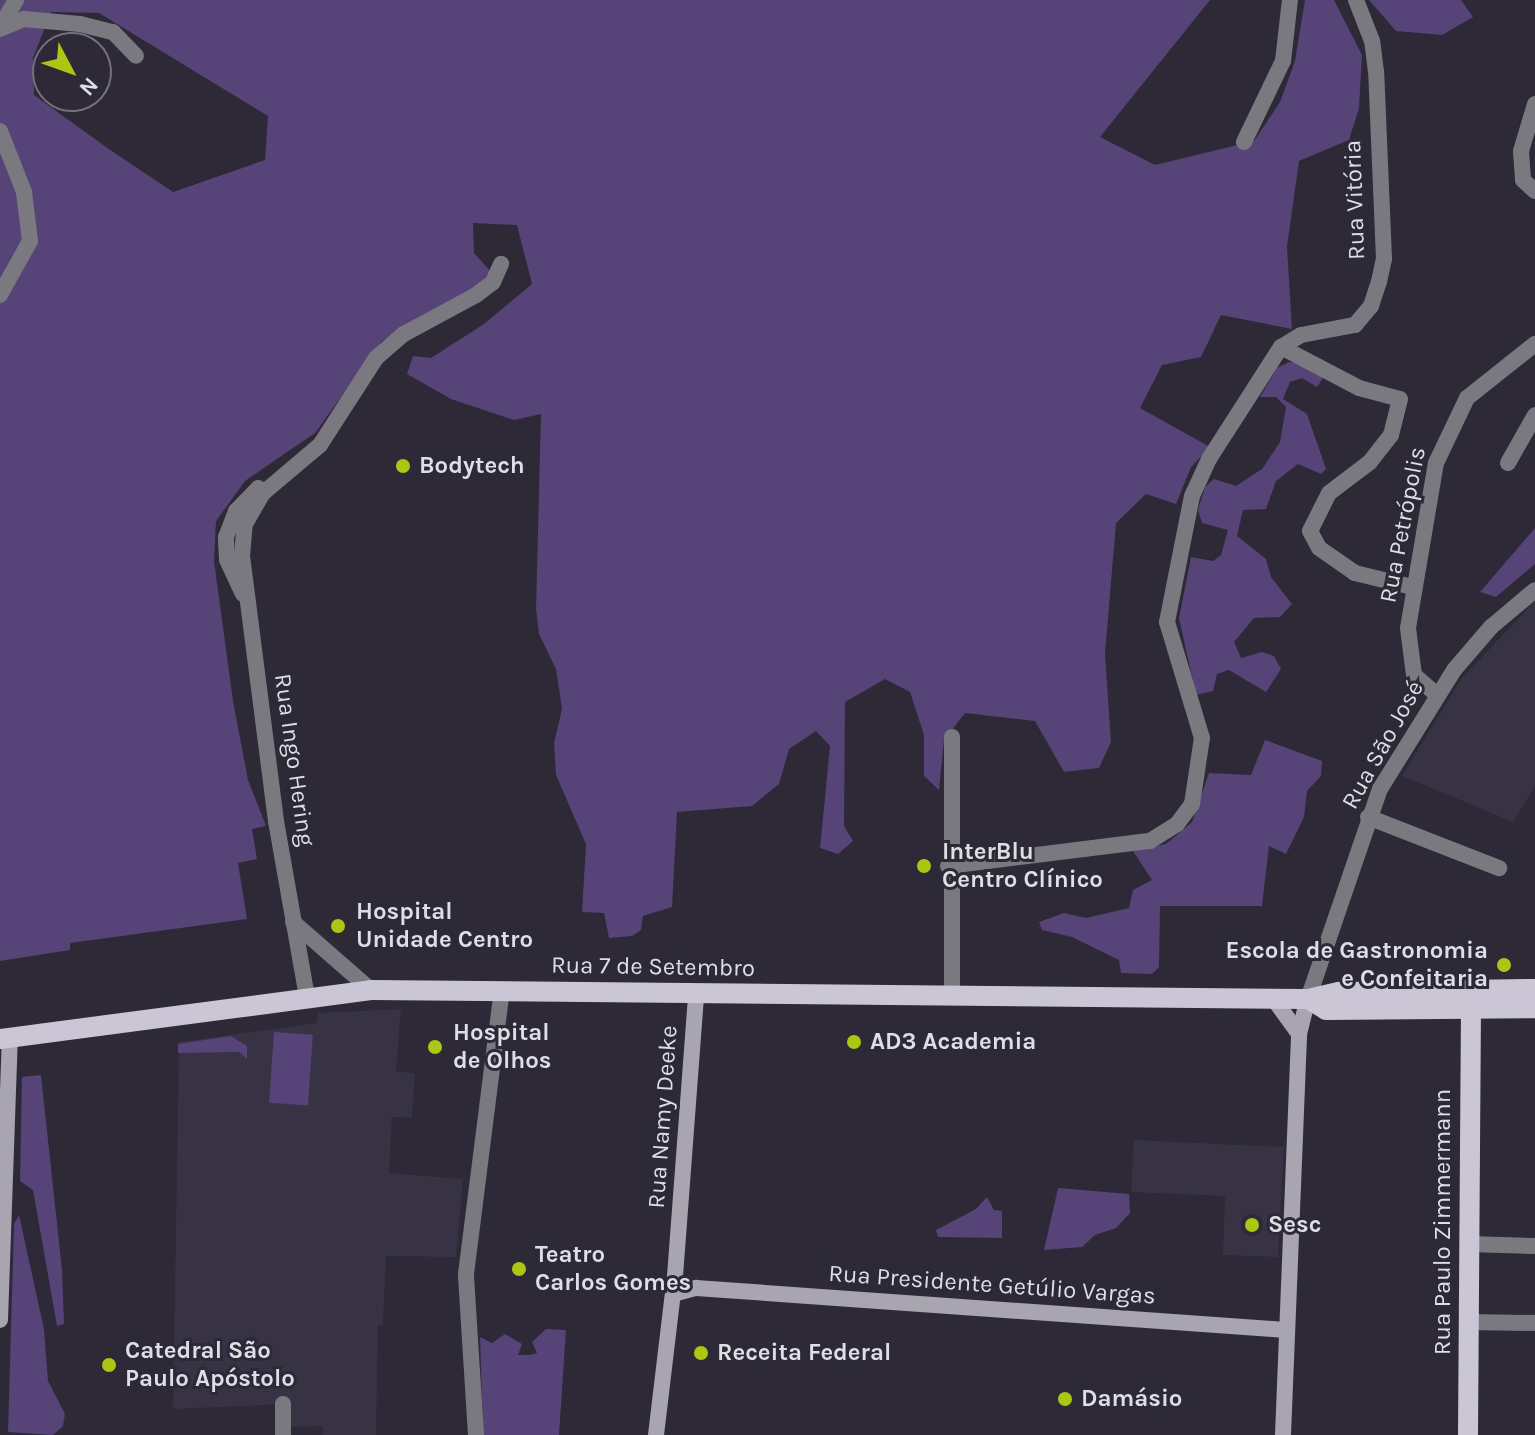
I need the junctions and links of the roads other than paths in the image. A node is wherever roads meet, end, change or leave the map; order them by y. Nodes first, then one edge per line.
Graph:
1 (16, 0) edge
2 (1290, 0) edge
3 (1356, 0) edge
4 (0, 28) edge
5 (136, 56) dead end
6 (1535, 104) edge
7 (0, 131) edge
8 (1244, 142) dead end
9 (1535, 191) edge
10 (501, 264) dead end
11 (0, 295) edge
12 (1535, 344) edge
13 (1281, 347) junction
14 (1535, 415) edge
15 (1508, 463) dead end
16 (1412, 587) junction
17 (1535, 590) edge
18 (1437, 695) junction
19 (952, 737) dead end
20 (1368, 817) junction
21 (948, 866) junction
22 (1499, 868) dead end
23 (292, 920) junction
24 (1535, 989) edge
25 (371, 990) junction
26 (502, 991) junction
27 (696, 994) junction
28 (952, 995) junction
29 (307, 997) junction
30 (1273, 998) junction
31 (1308, 999) junction
32 (1535, 1008) edge
33 (1471, 1010) junction
34 (1299, 1034) junction
35 (5, 1039) edge
36 (2, 1232) edge
37 (1469, 1244) junction
38 (1535, 1246) edge
39 (1, 1270) edge
40 (675, 1276) junction
41 (696, 1288) junction
42 (673, 1294) junction
43 (0, 1320) edge
44 (1469, 1322) junction
45 (1535, 1323) edge
46 (1286, 1330) junction
47 (283, 1404) dead end
48 (283, 1435) edge
49 (476, 1435) edge
50 (656, 1435) edge
51 (1283, 1435) edge
52 (1468, 1435) edge

1 - 4 street
2 - 8 street
3 - 13 street, Rua Vitória
4 - 5 street
6 - 9 street
7 - 11 street
10 - 23 street, Rua Ingo Hering
12 - 16 street, Rua Petrópolis
13 - 16 street
13 - 21 street
14 - 15 street
16 - 18 street, Rua Petrópolis
17 - 18 street, Rua São José
18 - 20 street, Rua São José
19 - 21 street
20 - 22 street
20 - 31 street, Rua São José
21 - 28 street
23 - 25 street
23 - 29 street, Rua Ingo Hering
24 - 31 main road, Rua 7 de Setembro
25 - 26 main road, Rua 7 de Setembro
25 - 29 main road, Rua 7 de Setembro
26 - 27 main road, Rua 7 de Setembro
26 - 49 street
27 - 28 main road, Rua 7 de Setembro
27 - 40 street, Rua Namy Deeke
28 - 30 main road, Rua 7 de Setembro
29 - 35 main road, Rua 7 de Setembro
30 - 31 main road, Rua 7 de Setembro
30 - 34 street
31 - 33 main road, Rua 7 de Setembro
31 - 34 street
32 - 33 main road, Rua 7 de Setembro
33 - 37 main road, Rua Paulo Zimmermann
34 - 46 street
35 - 36 street
36 - 39 street
37 - 38 street
37 - 44 main road, Rua Paulo Zimmermann
39 - 43 street
40 - 41 street, Rua Presidente Getúlio Vargas
40 - 42 street, Rua Namy Deeke
41 - 42 street, Rua Presidente Getúlio Vargas
41 - 46 street, Rua Presidente Getúlio Vargas
42 - 50 street, Rua Namy Deeke
44 - 45 street
44 - 52 main road, Rua Paulo Zimmermann
46 - 51 street
47 - 48 street

